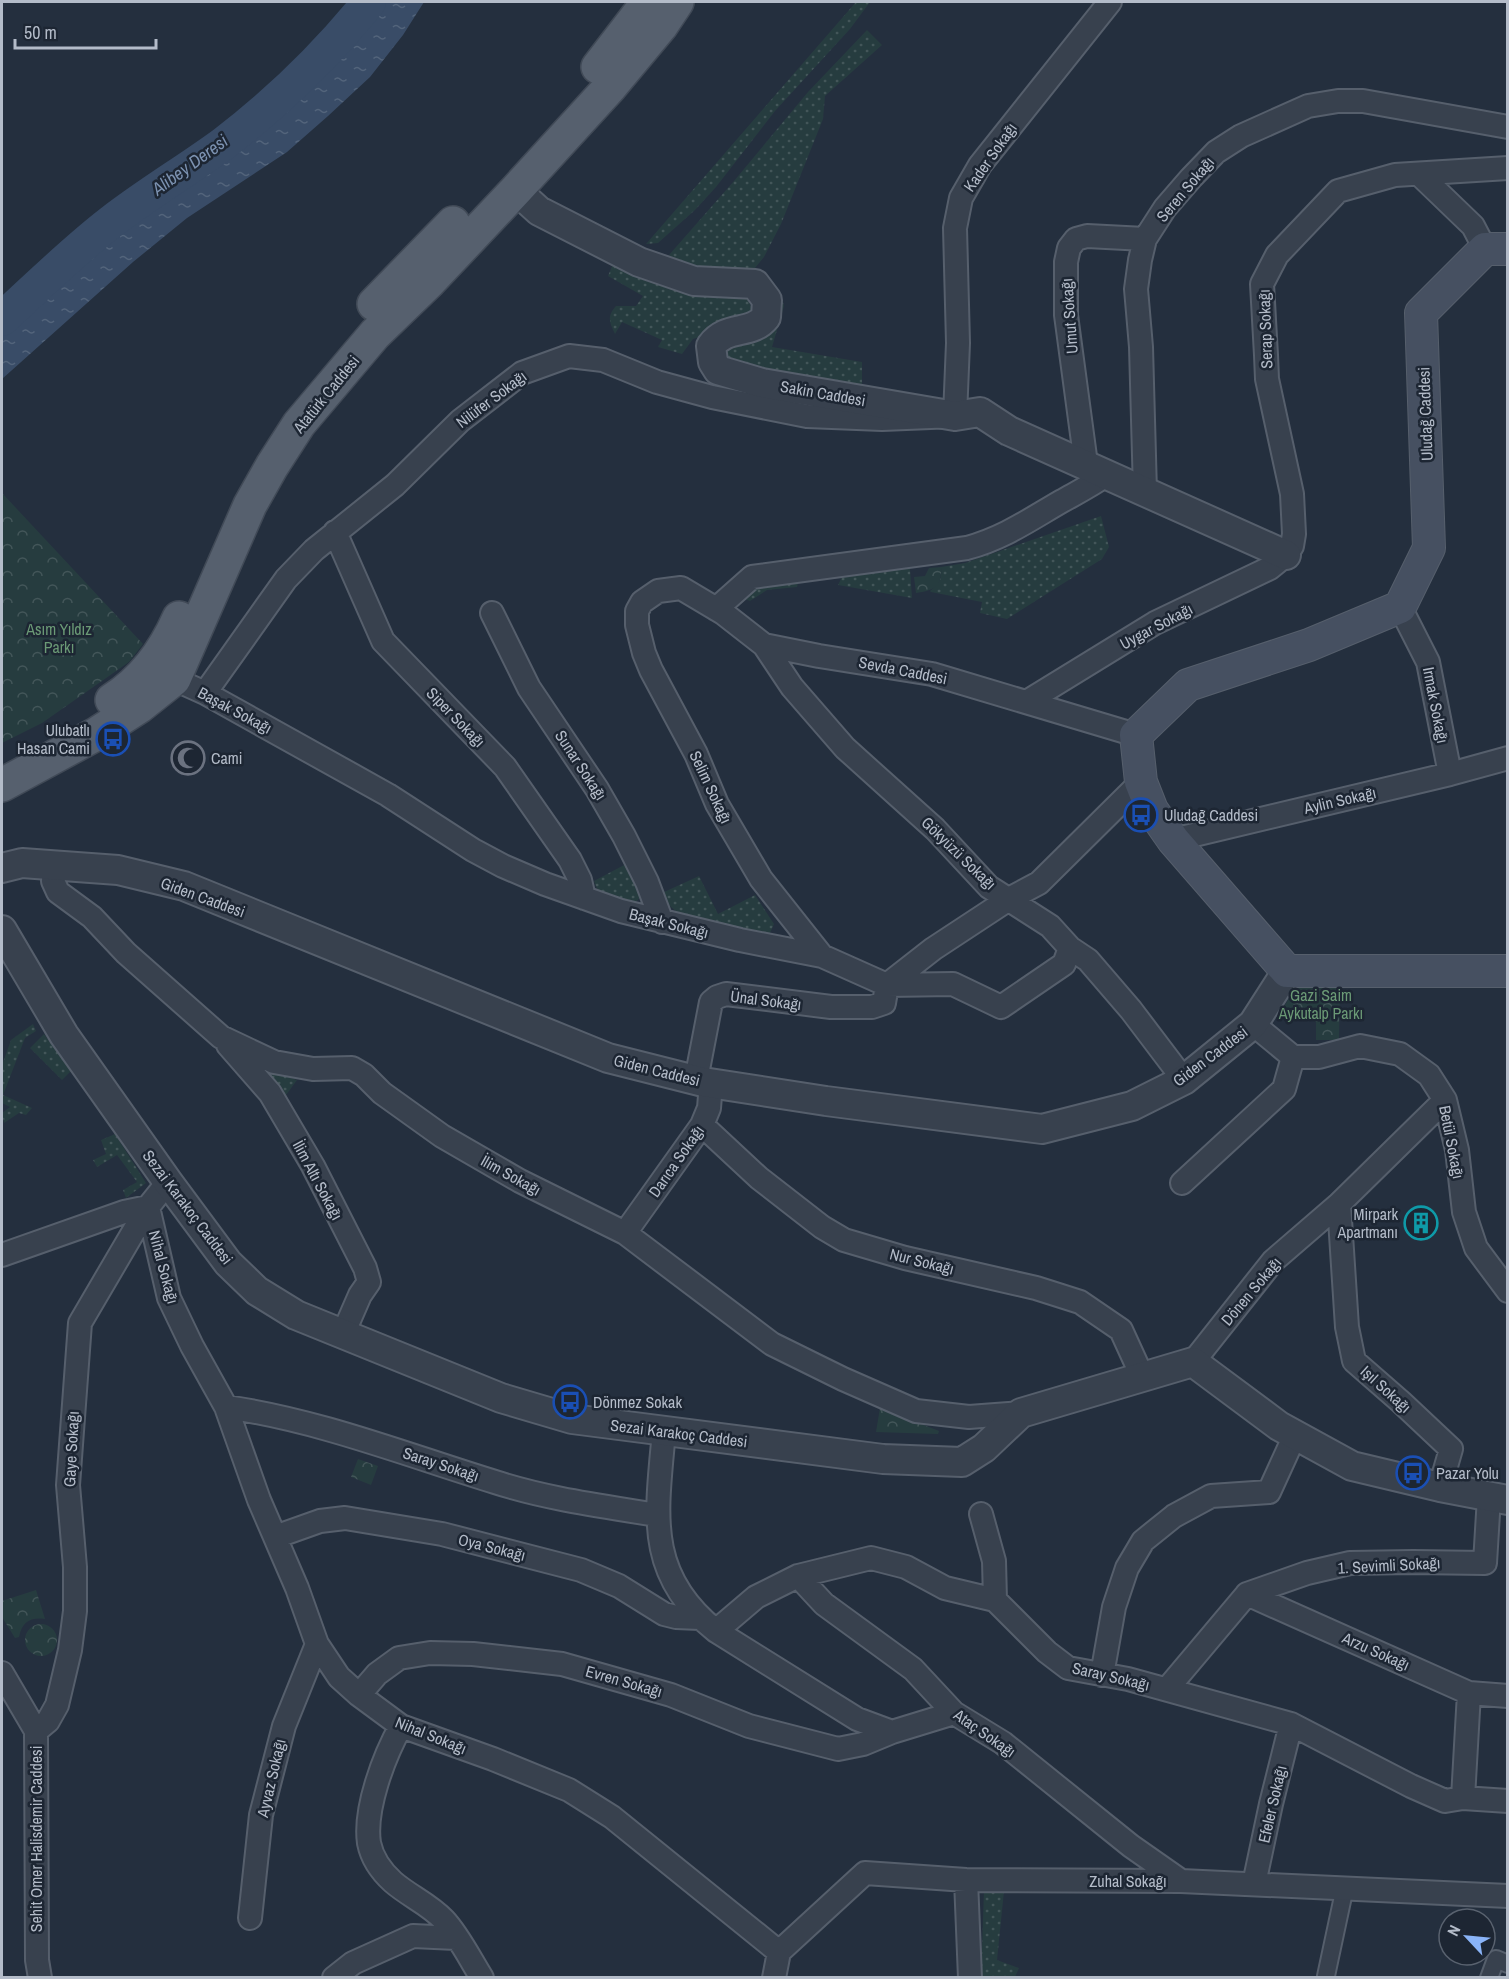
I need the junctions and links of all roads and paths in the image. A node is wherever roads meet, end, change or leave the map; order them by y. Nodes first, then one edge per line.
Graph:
1 (648, 2) edge
2 (677, 2) edge
3 (1110, 2) edge
4 (1508, 127) edge
5 (1508, 168) edge
6 (1419, 174) junction
7 (509, 182) junction
8 (1145, 239) junction
9 (1496, 249) edge
10 (956, 416) junction
11 (1096, 469) junction
12 (1145, 492) junction
13 (335, 532) junction
14 (1286, 555) junction
15 (642, 602) joint
16 (1400, 607) junction
17 (716, 609) junction
18 (492, 613) dead end
19 (765, 645) junction
20 (164, 672) junction
21 (205, 693) junction
22 (1028, 701) junction
23 (1136, 735) junction
24 (1507, 759) edge
25 (2, 766) edge
26 (1450, 774) junction
27 (1141, 782) junction
28 (2, 785) edge
29 (1173, 840) junction
30 (54, 866) junction
31 (2, 867) edge
32 (584, 898) junction
33 (1009, 899) junction
34 (662, 922) junction
35 (2, 930) edge
36 (1070, 948) junction
37 (822, 956) junction
38 (1287, 971) junction
39 (1508, 971) edge
40 (887, 985) junction
41 (1253, 1024) junction
42 (221, 1037) junction
43 (1293, 1057) junction
44 (1184, 1080) junction
45 (703, 1081) junction
46 (1445, 1100) junction
47 (702, 1125) junction
48 (168, 1182) junction
49 (1182, 1183) dead end
50 (1339, 1204) junction
51 (148, 1207) junction
52 (625, 1233) junction
53 (2, 1255) edge
54 (1508, 1291) edge
55 (343, 1334) junction
56 (1192, 1362) junction
57 (1142, 1376) junction
58 (226, 1407) junction
59 (1021, 1413) junction
60 (664, 1431) junction
61 (1295, 1435) junction
62 (1440, 1487) junction
63 (1498, 1498) edge
64 (981, 1514) dead end
65 (657, 1515) junction
66 (275, 1537) junction
67 (798, 1576) junction
68 (1247, 1594) junction
69 (995, 1600) junction
70 (708, 1624) junction
71 (317, 1644) junction
72 (2, 1673) edge
73 (1102, 1676) junction
74 (1167, 1689) junction
75 (1469, 1693) junction
76 (359, 1695) junction
77 (1508, 1696) edge
78 (954, 1713) junction
79 (1291, 1724) junction
80 (401, 1726) junction
81 (36, 1731) junction
82 (892, 1732) junction
83 (1463, 1798) junction
84 (1508, 1801) edge
85 (966, 1880) junction
86 (1181, 1881) junction
87 (1254, 1884) junction
88 (1345, 1887) junction
89 (1508, 1896) edge
90 (250, 1918) dead end
91 (456, 1938) junction
92 (779, 1952) junction
93 (1508, 1964) edge
94 (1326, 1976) edge
95 (40, 1977) edge
96 (334, 1977) edge
97 (482, 1977) edge
98 (774, 1977) edge
99 (970, 1977) edge
100 (1489, 1977) edge

1 - 7 main road, Atatürk Caddesi
2 - 7 main road, Atatürk Caddesi
3 - 10 street, Kader Sokağı
4 - 8 street, Seren Sokağı
5 - 6 street, Serap Sokağı
6 - 9 street
6 - 14 street, Serap Sokağı
7 - 10 street, Sakin Caddesi
7 - 20 main road, Atatürk Caddesi
8 - 11 street, Umut Sokağı
8 - 12 street, Seren Sokağı
9 - 16 main road, Uludağ Caddesi
10 - 11 street, Sakin Caddesi
10 - 13 street, Nilüfer Sokağı
11 - 12 street, Sakin Caddesi
11 - 17 street
12 - 14 street, Sakin Caddesi
13 - 21 street, Nilüfer Sokağı
13 - 32 street, Siper Sokağı
14 - 22 street, Uygar Sokağı
15 - 17 street, Sevda Caddesi
15 - 37 street, Selim Sokağı
16 - 23 main road
16 - 26 street, Irmak Sokağı
17 - 19 street, Sevda Caddesi
18 - 34 street, Sunar Sokağı
19 - 22 street, Sevda Caddesi
19 - 33 street, Gökyüzü Sokağı
20 - 21 street, Başak Sokağı
20 - 25 main road, Atatürk Caddesi
20 - 28 main road, Atatürk Caddesi
21 - 32 street, Başak Sokağı
22 - 23 street, Sevda Caddesi
23 - 27 main road
24 - 26 street, Aylin Sokağı
26 - 29 street, Aylin Sokağı
27 - 29 main road
27 - 33 street
29 - 38 main road
30 - 31 street, Giden Caddesi
30 - 42 street, İlim Sokağı
30 - 45 street, Giden Caddesi
32 - 34 street, Başak Sokağı
33 - 36 street, Gökyüzü Sokağı
33 - 40 street
34 - 37 street, Başak Sokağı
35 - 48 street, Sezai Karakoç Caddesi
36 - 40 street
36 - 44 street, Gökyüzü Sokağı
37 - 40 street, Başak Sokağı
38 - 39 main road
38 - 41 street, Giden Caddesi
40 - 45 street, Ünal Sokağı
41 - 43 street
41 - 44 street, Giden Caddesi
42 - 52 street, İlim Sokağı
42 - 55 street, İlim Altı Sokağı
43 - 46 street, Betül Sokağı
43 - 49 street
44 - 45 street, Giden Caddesi
45 - 47 street, Darıca Sokağı
46 - 50 street, Dönen Sokağı
46 - 54 street, Betül Sokağı
47 - 52 street, Darıca Sokağı
47 - 57 street, Nur Sokağı
48 - 51 street, Gaye Sokağı
48 - 55 street, Sezai Karakoç Caddesi
50 - 56 street, Dönen Sokağı
50 - 62 street, Işıl Sokağı
51 - 53 street
51 - 58 street, Nihal Sokağı
51 - 81 street, Gaye Sokağı
52 - 59 street, İlim Sokağı
55 - 60 street, Sezai Karakoç Caddesi
56 - 57 street, Sezai Karakoç Caddesi
56 - 61 street
57 - 59 street, Sezai Karakoç Caddesi
58 - 65 street, Saray Sokağı
58 - 66 street, Nihal Sokağı
59 - 60 street, Sezai Karakoç Caddesi
60 - 65 street, Oya Sokağı
61 - 62 street
61 - 73 street
62 - 63 street
63 - 68 street, 1. Sevimli Sokağı
64 - 69 street
65 - 70 street, Oya Sokağı
66 - 70 street, Oya Sokağı
66 - 71 street, Nihal Sokağı
67 - 69 street
67 - 70 street
67 - 78 street, Ataç Sokağı
68 - 74 street
68 - 75 street, Arzu Sokağı
69 - 73 street, Saray Sokağı
70 - 82 street, Oya Sokağı
71 - 76 street, Nihal Sokağı
71 - 90 street, Ayvaz Sokağı
72 - 81 street, Sehit Omer Halisdemir Caddesi
73 - 74 street, Saray Sokağı
74 - 79 street, Saray Sokağı
75 - 77 street, Arzu Sokağı
75 - 83 street
76 - 80 street, Nihal Sokağı
76 - 82 street, Evren Sokağı
78 - 82 street
78 - 86 street, Ataç Sokağı
79 - 83 street, Saray Sokağı
79 - 87 street, Efeler Sokağı
80 - 91 street
80 - 92 street, Nihal Sokağı
81 - 95 street, Sehit Omer Halisdemir Caddesi
83 - 84 street, Saray Sokağı
85 - 86 street, Zuhal Sokağı
85 - 92 street, Zuhal Sokağı
85 - 99 street
86 - 87 street, Zuhal Sokağı
87 - 88 street, Zuhal Sokağı
88 - 89 street, Zuhal Sokağı
88 - 94 street
91 - 96 street
91 - 97 street
92 - 98 street
93 - 100 street

